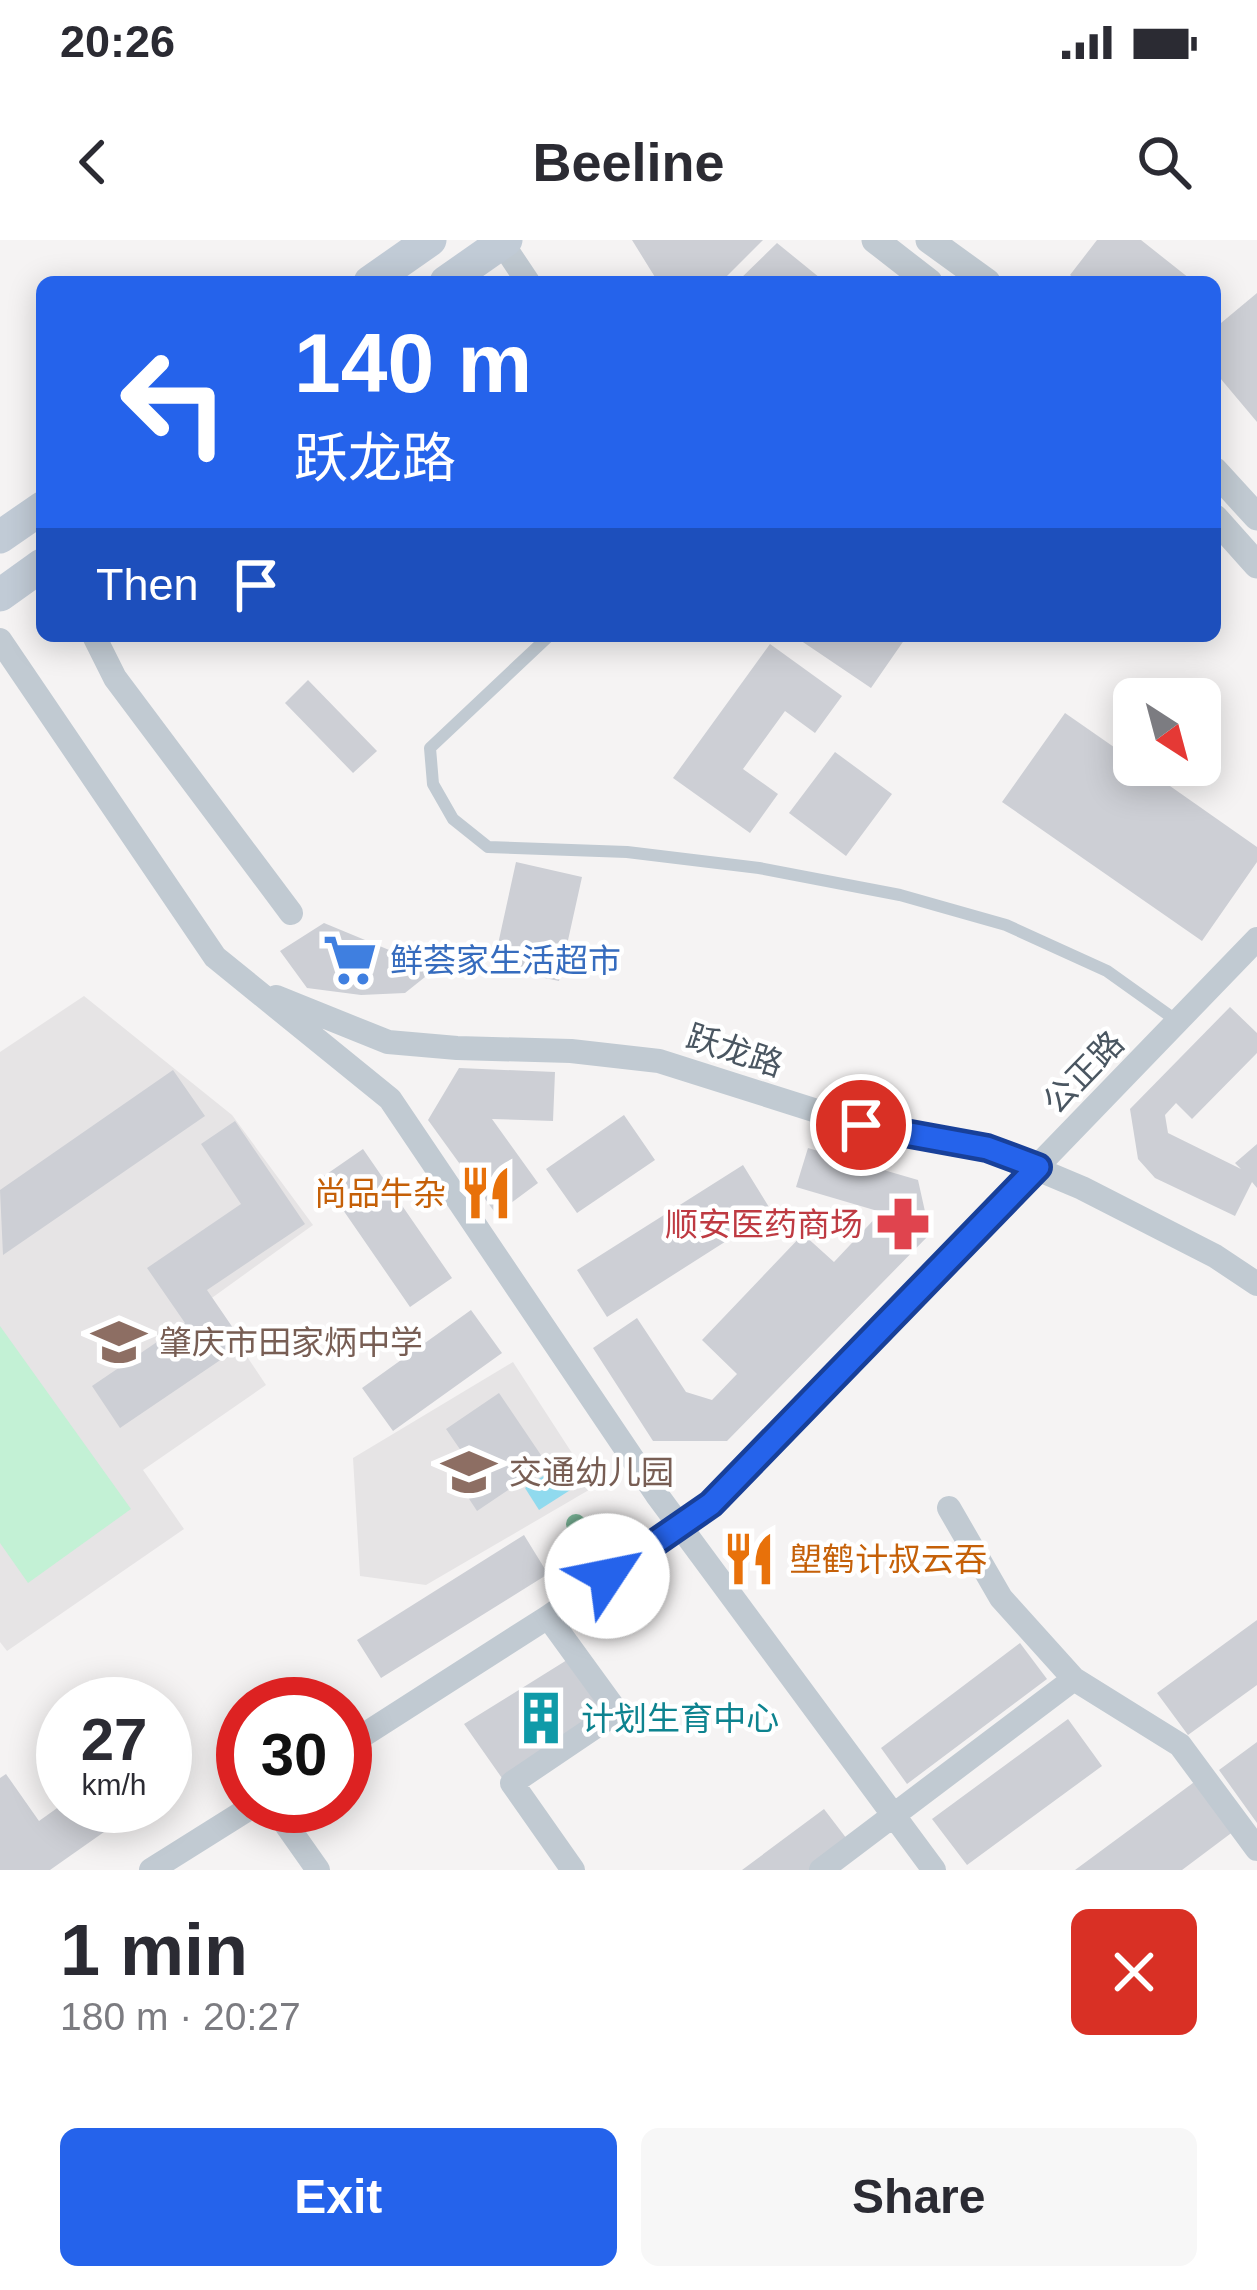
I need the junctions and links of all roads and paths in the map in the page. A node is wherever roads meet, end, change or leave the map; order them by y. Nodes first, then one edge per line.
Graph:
1 (430, 240) edge
2 (875, 240) edge
3 (929, 240) edge
4 (503, 241) edge
5 (379, 276) edge
6 (454, 276) edge
7 (524, 276) edge
8 (921, 276) edge
9 (978, 276) edge
10 (1221, 478) edge
11 (36, 512) edge
12 (1257, 517) edge
13 (1221, 525) edge
14 (0, 537) edge
15 (1257, 565) edge
16 (36, 569) edge
17 (0, 595) edge
18 (0, 640) edge
19 (97, 642) edge
20 (543, 642) edge
21 (291, 914) dead end
22 (1257, 939) edge
23 (240, 980) junction
24 (1178, 1022) junction
25 (1038, 1167) junction
26 (1257, 1284) edge
27 (949, 1508) dead end
28 (680, 1527) junction
29 (548, 1617) junction
30 (1074, 1679) junction
31 (372, 1730) edge
32 (894, 1815) junction
33 (216, 1829) edge
34 (292, 1833) edge
35 (1257, 1849) edge
36 (151, 1870) edge
37 (318, 1870) edge
38 (573, 1870) edge
39 (821, 1870) edge
40 (934, 1870) edge

1 - 5 main road
2 - 8 street
3 - 9 street
4 - 6 main road
4 - 7 street
10 - 12 street
11 - 14 main road
13 - 15 street
16 - 17 main road
18 - 23 street
19 - 21 street
20 - 24 lane
22 - 24 street, 公正路
23 - 25 street, 跃龙路
23 - 28 street
24 - 25 street, 公正路
25 - 26 street, 跃龙路
25 - 28 street, 公正路
27 - 30 street
28 - 29 street, 公正路
28 - 32 street
29 - 31 street, 公正路
29 - 38 street
30 - 32 street
30 - 35 street
32 - 39 street
32 - 40 street
33 - 36 street
34 - 37 street

